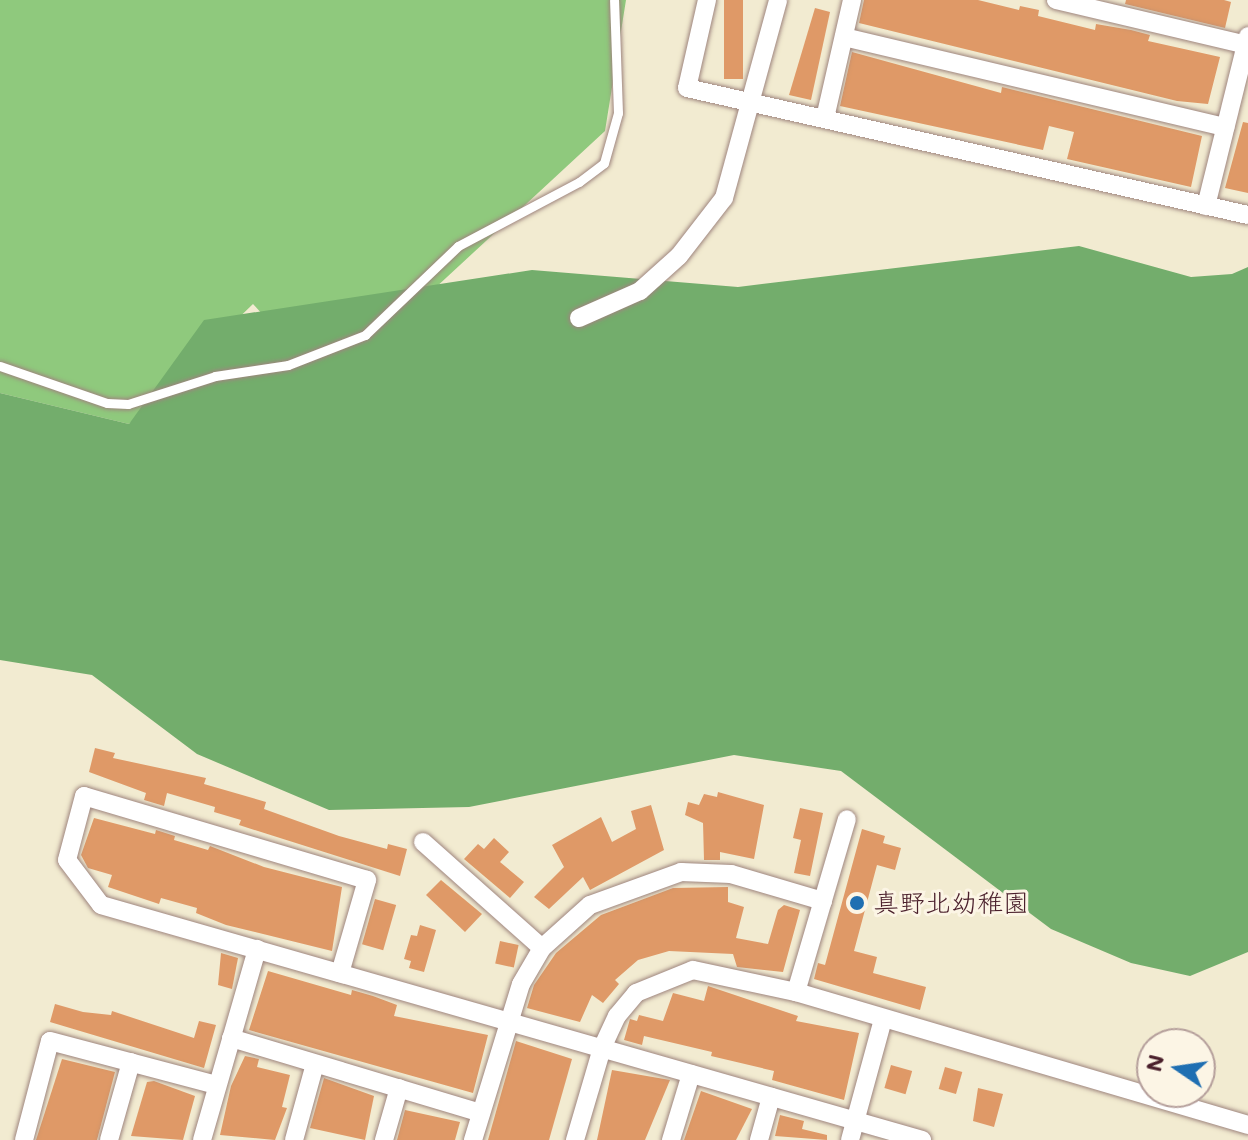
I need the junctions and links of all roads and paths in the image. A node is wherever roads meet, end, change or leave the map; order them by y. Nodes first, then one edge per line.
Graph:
1 (614, 0) edge
2 (707, 0) edge
3 (778, 0) edge
4 (852, 0) edge
5 (1056, 0) edge
6 (844, 37) junction
7 (1247, 40) edge
8 (753, 103) junction
9 (825, 118) junction
10 (1226, 127) junction
11 (1206, 206) junction
12 (1248, 215) edge
13 (579, 318) dead end
14 (0, 366) edge
15 (847, 819) dead end
16 (423, 842) dead end
17 (823, 901) junction
18 (542, 948) junction
19 (257, 949) junction
20 (340, 973) junction
21 (796, 992) junction
22 (883, 1019) junction
23 (509, 1021) junction
24 (231, 1038) junction
25 (602, 1048) junction
26 (131, 1062) junction
27 (315, 1064) junction
28 (691, 1074) junction
29 (217, 1085) junction
30 (399, 1088) junction
31 (771, 1097) junction
32 (481, 1113) junction
33 (855, 1121) junction
34 (1248, 1125) edge
35 (24, 1140) edge
36 (109, 1140) edge
37 (202, 1140) edge
38 (294, 1140) edge
39 (384, 1140) edge
40 (473, 1140) edge
41 (575, 1140) edge
42 (671, 1140) edge
43 (759, 1140) edge
44 (850, 1140) edge
45 (922, 1140) edge

1 - 14 lane
2 - 8 street
3 - 8 street
4 - 6 street
5 - 7 street
6 - 9 street
6 - 10 street
7 - 10 street
8 - 9 street
8 - 13 street
9 - 11 street
10 - 11 street
11 - 12 street
15 - 17 street
16 - 18 street
17 - 18 street
17 - 21 street
18 - 23 street
19 - 20 street
19 - 20 street
19 - 24 street
20 - 23 street
21 - 22 street
21 - 25 street
22 - 33 street
22 - 34 street
23 - 25 street
23 - 32 street
24 - 27 street
24 - 29 street
25 - 28 street
25 - 41 street
26 - 29 street
26 - 35 street
26 - 36 street
27 - 30 street
27 - 38 street
28 - 31 street
28 - 42 street
29 - 37 street
30 - 32 street
30 - 39 street
31 - 33 street
31 - 43 street
32 - 40 street
33 - 44 street
33 - 45 street

